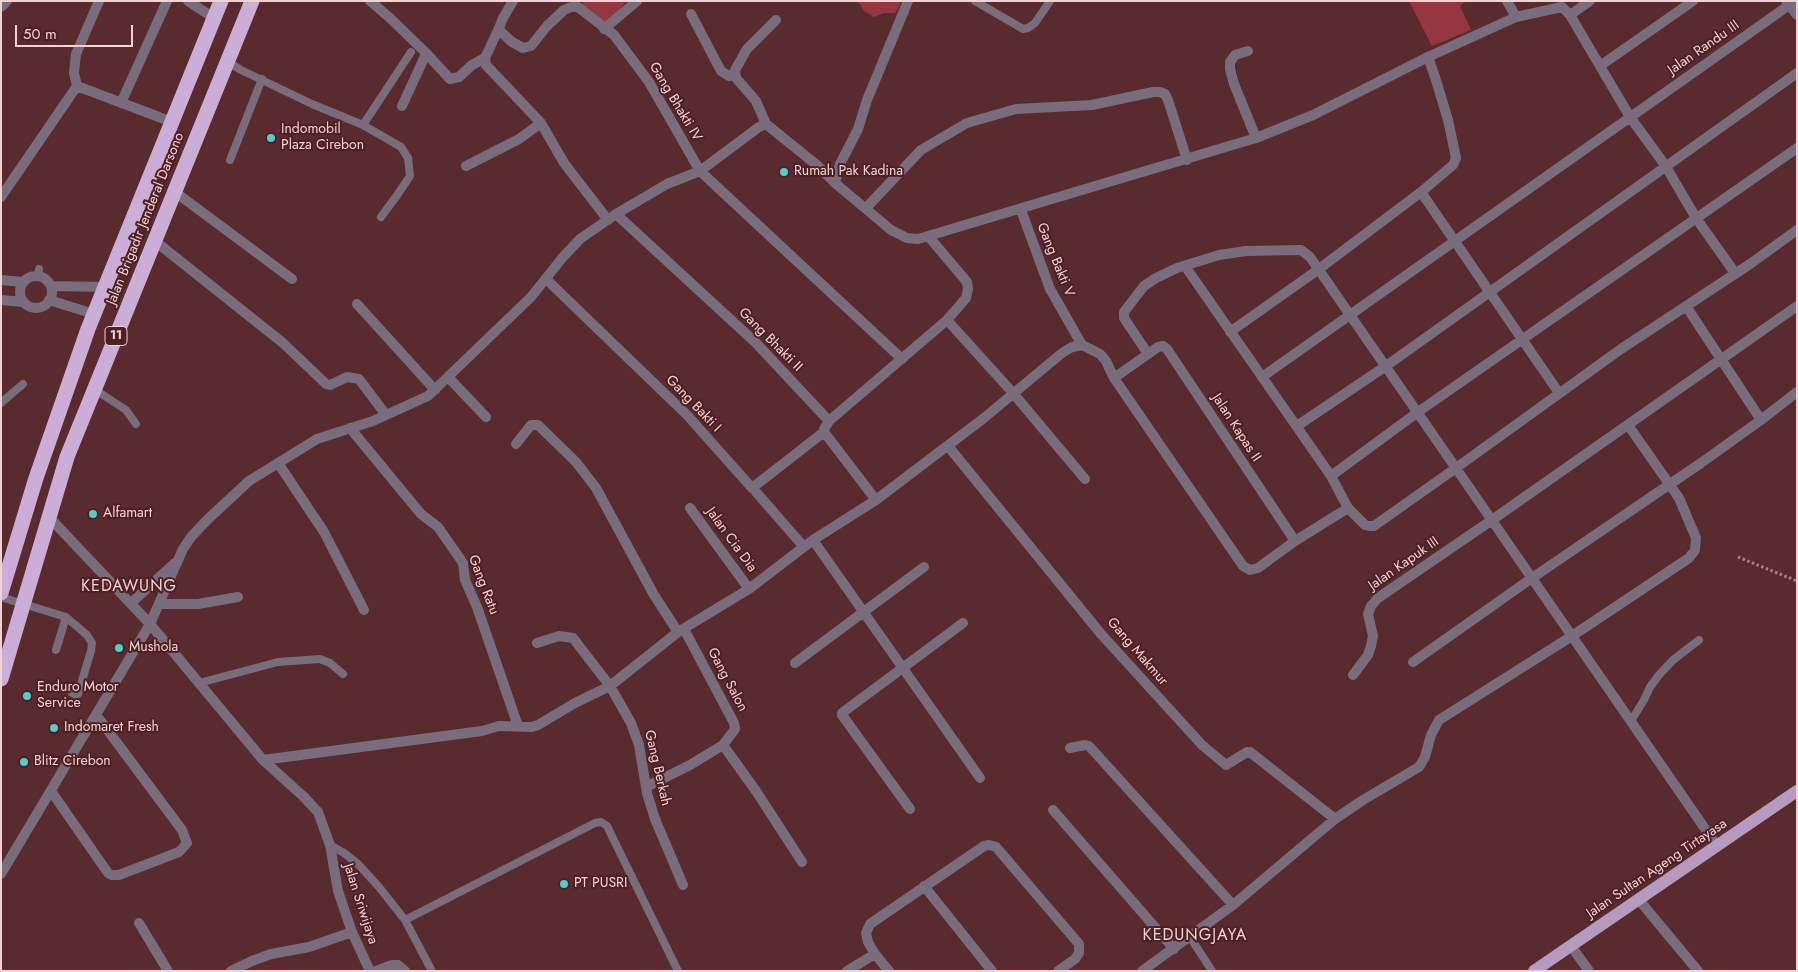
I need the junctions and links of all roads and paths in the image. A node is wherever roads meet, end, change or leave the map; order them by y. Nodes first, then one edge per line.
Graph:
1 (7, 1) edge
2 (99, 1) edge
3 (167, 1) edge
4 (188, 1) edge
5 (221, 1) edge
6 (252, 1) edge
7 (370, 1) edge
8 (513, 1) edge
9 (567, 1) edge
10 (637, 1) edge
11 (908, 1) edge
12 (975, 1) edge
13 (1050, 1) edge
14 (1507, 1) edge
15 (1590, 1) edge
16 (1693, 1) edge
17 (1790, 3) edge
18 (578, 7) junction
19 (1, 8) edge
20 (691, 14) dead end
21 (1570, 15) junction
22 (1797, 15) edge
23 (1516, 17) junction
24 (214, 18) junction
25 (776, 20) dead end
26 (499, 28) junction
27 (604, 29) junction
28 (1248, 51) dead end
29 (411, 52) dead end
30 (425, 52) junction
31 (1428, 57) junction
32 (485, 58) junction
33 (228, 62) junction
34 (1600, 66) junction
35 (1797, 73) edge
36 (734, 74) junction
37 (262, 79) junction
38 (77, 86) junction
39 (121, 103) junction
40 (402, 106) dead end
41 (1630, 117) junction
42 (172, 122) junction
43 (541, 123) junction
44 (766, 124) junction
45 (363, 125) junction
46 (1256, 138) junction
47 (1797, 148) edge
48 (230, 160) dead end
49 (1187, 160) junction
50 (1665, 165) junction
51 (466, 166) dead end
52 (700, 171) junction
53 (835, 182) junction
54 (175, 192) junction
55 (1421, 192) junction
56 (1, 197) edge
57 (866, 208) junction
58 (1021, 210) junction
59 (380, 217) dead end
60 (612, 217) junction
61 (1696, 218) junction
62 (1797, 230) edge
63 (929, 237) junction
64 (155, 241) junction
65 (1455, 241) junction
66 (1185, 266) junction
67 (1319, 269) junction
68 (1735, 273) junction
69 (546, 278) junction
70 (1, 280) edge
71 (292, 280) dead end
72 (23, 282) junction
73 (51, 286) junction
74 (105, 287) junction
75 (1490, 292) junction
76 (1, 300) edge
77 (49, 300) junction
78 (23, 302) junction
79 (357, 304) dead end
80 (1686, 306) junction
81 (1797, 306) edge
82 (94, 314) junction
83 (1351, 316) junction
84 (947, 320) junction
85 (1230, 332) junction
86 (1523, 339) junction
87 (1082, 345) junction
88 (1148, 354) junction
89 (902, 359) junction
90 (1720, 360) junction
91 (1386, 366) junction
92 (448, 377) junction
93 (1262, 377) junction
94 (1114, 378) junction
95 (23, 384) dead end
96 (94, 389) junction
97 (435, 390) junction
98 (1797, 392) edge
99 (1013, 393) junction
100 (1559, 393) junction
101 (1, 403) edge
102 (1418, 412) junction
103 (386, 415) junction
104 (486, 416) dead end
105 (1761, 420) junction
106 (829, 421) junction
107 (136, 424) dead end
108 (1628, 425) junction
109 (1296, 426) junction
110 (350, 428) junction
111 (824, 432) junction
112 (516, 444) dead end
113 (948, 446) junction
114 (278, 463) junction
115 (1456, 468) junction
116 (1331, 476) junction
117 (36, 478) junction
118 (1085, 479) dead end
119 (58, 485) junction
120 (1670, 485) junction
121 (756, 492) dead end
122 (876, 500) junction
123 (690, 508) dead end
124 (1348, 508) junction
125 (49, 517) junction
126 (1492, 520) junction
127 (813, 540) junction
128 (1295, 541) junction
129 (804, 547) junction
130 (1738, 557) dead end
131 (177, 561) junction
132 (924, 567) dead end
133 (1532, 578) junction
134 (1797, 581) edge
135 (749, 589) junction
136 (1, 593) edge
137 (1, 597) edge
138 (238, 597) dead end
139 (131, 602) junction
140 (24, 604) junction
141 (160, 604) junction
142 (364, 610) dead end
143 (863, 611) junction
144 (66, 617) junction
145 (963, 623) dead end
146 (150, 624) junction
147 (681, 631) junction
148 (1572, 636) junction
149 (1699, 640) dead end
150 (538, 643) dead end
151 (56, 650) dead end
152 (4, 658) edge
153 (1412, 662) dead end
154 (795, 663) dead end
155 (903, 667) junction
156 (343, 674) dead end
157 (1353, 675) dead end
158 (1, 679) edge
159 (199, 683) junction
160 (610, 686) junction
161 (75, 694) dead end
162 (96, 716) junction
163 (1630, 721) junction
164 (518, 726) junction
165 (723, 745) junction
166 (1070, 748) dead end
167 (263, 760) junction
168 (980, 778) dead end
169 (646, 787) junction
170 (1797, 791) edge
171 (51, 792) junction
172 (910, 809) dead end
173 (1053, 810) dead end
174 (1335, 819) junction
175 (330, 845) junction
176 (1717, 846) junction
177 (802, 862) dead end
178 (1, 874) edge
179 (683, 885) dead end
180 (924, 886) junction
181 (1638, 900) junction
182 (1233, 905) junction
183 (405, 920) junction
184 (140, 923) dead end
185 (352, 932) junction
186 (1190, 937) junction
187 (1571, 946) junction
188 (1174, 949) junction
189 (875, 954) junction
190 (168, 971) edge
191 (231, 971) edge
192 (370, 971) edge
193 (376, 971) edge
194 (405, 971) edge
195 (432, 971) edge
196 (678, 971) edge
197 (846, 971) edge
198 (889, 971) edge
199 (992, 971) edge
200 (1058, 971) edge
201 (1142, 971) edge
202 (1212, 971) edge
203 (1534, 971) edge
204 (1589, 971) edge
205 (1698, 971) edge

1 - 19 street
2 - 38 street
3 - 39 street
4 - 24 street
5 - 24 highway, Jalan Brigadir Jenderal Darsono / 11
6 - 33 highway, Jalan Brigadir Jenderal Darsono / 11
7 - 30 street
8 - 26 street
9 - 18 street, Gang Bhakti IV
10 - 27 street
11 - 53 street
12 - 13 lane
14 - 23 street
15 - 21 street
16 - 34 street
17 - 22 street
17 - 41 street, Jalan Randu III
18 - 26 street
18 - 27 street, Gang Bhakti IV
20 - 36 street
21 - 23 street
21 - 34 street
23 - 31 street
24 - 42 highway, Jalan Brigadir Jenderal Darsono / 11
25 - 36 street
26 - 32 street
27 - 52 street, Gang Bhakti IV
28 - 46 street
29 - 45 lane
30 - 32 street
30 - 40 street
31 - 46 street
31 - 55 street
32 - 43 street, Gang Bhakti II
33 - 37 lane
33 - 54 highway, Jalan Brigadir Jenderal Darsono / 11
34 - 41 street
35 - 50 street
36 - 44 street
37 - 45 lane
37 - 48 lane
38 - 39 street
38 - 56 street
39 - 42 street
41 - 50 street
41 - 65 street, Jalan Randu III
42 - 74 highway, Jalan Brigadir Jenderal Darsono / 11
43 - 51 street
43 - 60 street, Gang Bhakti II
44 - 52 street
44 - 53 street
45 - 59 lane
46 - 49 street
47 - 61 street
49 - 57 street
49 - 58 street
50 - 61 street
50 - 75 street
52 - 60 street
52 - 89 street, Gang Bhakti IV
53 - 57 street
54 - 64 highway, Jalan Brigadir Jenderal Darsono / 11
54 - 71 street
55 - 65 street
55 - 67 street
57 - 63 street
58 - 63 street
58 - 87 street, Gang Bakti V
60 - 69 street
60 - 106 street, Gang Bhakti II
61 - 68 street
61 - 86 street
62 - 68 street
63 - 84 street
64 - 96 highway, Jalan Brigadir Jenderal Darsono / 11
64 - 103 street
65 - 75 street
65 - 83 street, Jalan Randu III
66 - 67 street
66 - 85 street
66 - 88 street
67 - 83 street
67 - 85 street
68 - 80 street
69 - 92 street
69 - 111 street, Gang Bakti I
70 - 72 street
72 - 73 street
72 - 78 street
73 - 74 street
73 - 77 street
74 - 82 highway, Jalan Brigadir Jenderal Darsono / 11
75 - 86 street
75 - 91 street
76 - 78 street
77 - 78 street
77 - 82 street
79 - 97 street
80 - 90 street
80 - 100 street
81 - 90 street, Jalan Kapuk III
82 - 117 highway, Jalan Brigadir Jenderal Darsono / 11
83 - 91 street
83 - 93 street, Jalan Randu III
84 - 89 street
84 - 99 street
85 - 93 street
86 - 100 street
86 - 102 street
87 - 94 street
87 - 99 street
88 - 94 street
88 - 128 street, Jalan Kapas II
89 - 106 street
90 - 105 street
90 - 108 street, Jalan Kapuk III
91 - 102 street
91 - 109 street
92 - 97 street
92 - 104 street
93 - 109 street
94 - 128 street
95 - 101 lane
96 - 107 lane
96 - 119 highway, Jalan Brigadir Jenderal Darsono / 11
97 - 103 street
98 - 105 street
99 - 113 street
99 - 118 street
100 - 115 street
102 - 115 street
102 - 116 street
103 - 110 street
105 - 120 street
106 - 111 street
108 - 120 street
108 - 126 street, Jalan Kapuk III
109 - 116 street
110 - 114 street
110 - 164 street, Gang Ratu
111 - 122 street
112 - 147 street
113 - 122 street
113 - 174 street, Gang Makmur
114 - 131 street
114 - 142 street
115 - 124 street
115 - 126 street
116 - 124 street
117 - 119 highway
117 - 136 highway, Jalan Brigadir Jenderal Darsono / 11
119 - 125 highway, Jalan Brigadir Jenderal Darsono / 11
120 - 133 street
120 - 148 street
121 - 129 street
122 - 127 street
123 - 135 street, Jalan Cia Dia
124 - 128 street
125 - 139 street, Jalan Sriwijaya
125 - 140 highway, Jalan Brigadir Jenderal Darsono / 11
126 - 133 street
126 - 157 street, Jalan Kapuk III
127 - 129 street
127 - 143 street
129 - 135 street
130 - 134 path
131 - 139 street
131 - 141 street
132 - 143 street
133 - 148 street
133 - 153 street
135 - 147 street
137 - 140 lane
138 - 141 street
139 - 146 street, Jalan Sriwijaya
140 - 144 lane
140 - 152 highway, Jalan Brigadir Jenderal Darsono / 11
141 - 146 street
143 - 154 street
143 - 155 street
144 - 151 lane
144 - 161 lane
145 - 155 street
146 - 159 street, Jalan Sriwijaya
146 - 162 street
147 - 160 street
147 - 165 street, Gang Salon
148 - 163 street
148 - 174 street
149 - 163 lane
150 - 160 street, Gang Berkah
152 - 158 highway, Jalan Brigadir Jenderal Darsono / 11
155 - 168 street
155 - 172 street
156 - 159 lane
159 - 167 street, Jalan Sriwijaya
160 - 164 street
160 - 169 street, Gang Berkah
162 - 171 street
162 - 171 street
163 - 176 street
164 - 167 street
165 - 169 street
165 - 177 street
166 - 182 street
167 - 175 street, Jalan Sriwijaya
169 - 179 street, Gang Berkah
170 - 176 main road, Jalan Sultan Ageng Tirtayasa
171 - 178 street
173 - 188 street
174 - 182 street
175 - 183 lane
175 - 185 street, Jalan Sriwijaya
176 - 181 main road, Jalan Sultan Ageng Tirtayasa
180 - 189 street
180 - 199 street
180 - 200 street
181 - 187 main road, Jalan Sultan Ageng Tirtayasa
181 - 205 street
182 - 186 street
183 - 195 lane
183 - 196 lane
184 - 190 street
185 - 191 street
185 - 192 street, Jalan Sriwijaya
186 - 188 street
186 - 202 lane
187 - 203 main road, Jalan Sultan Ageng Tirtayasa
187 - 204 street
188 - 201 street
189 - 197 street
189 - 198 street
193 - 194 street

